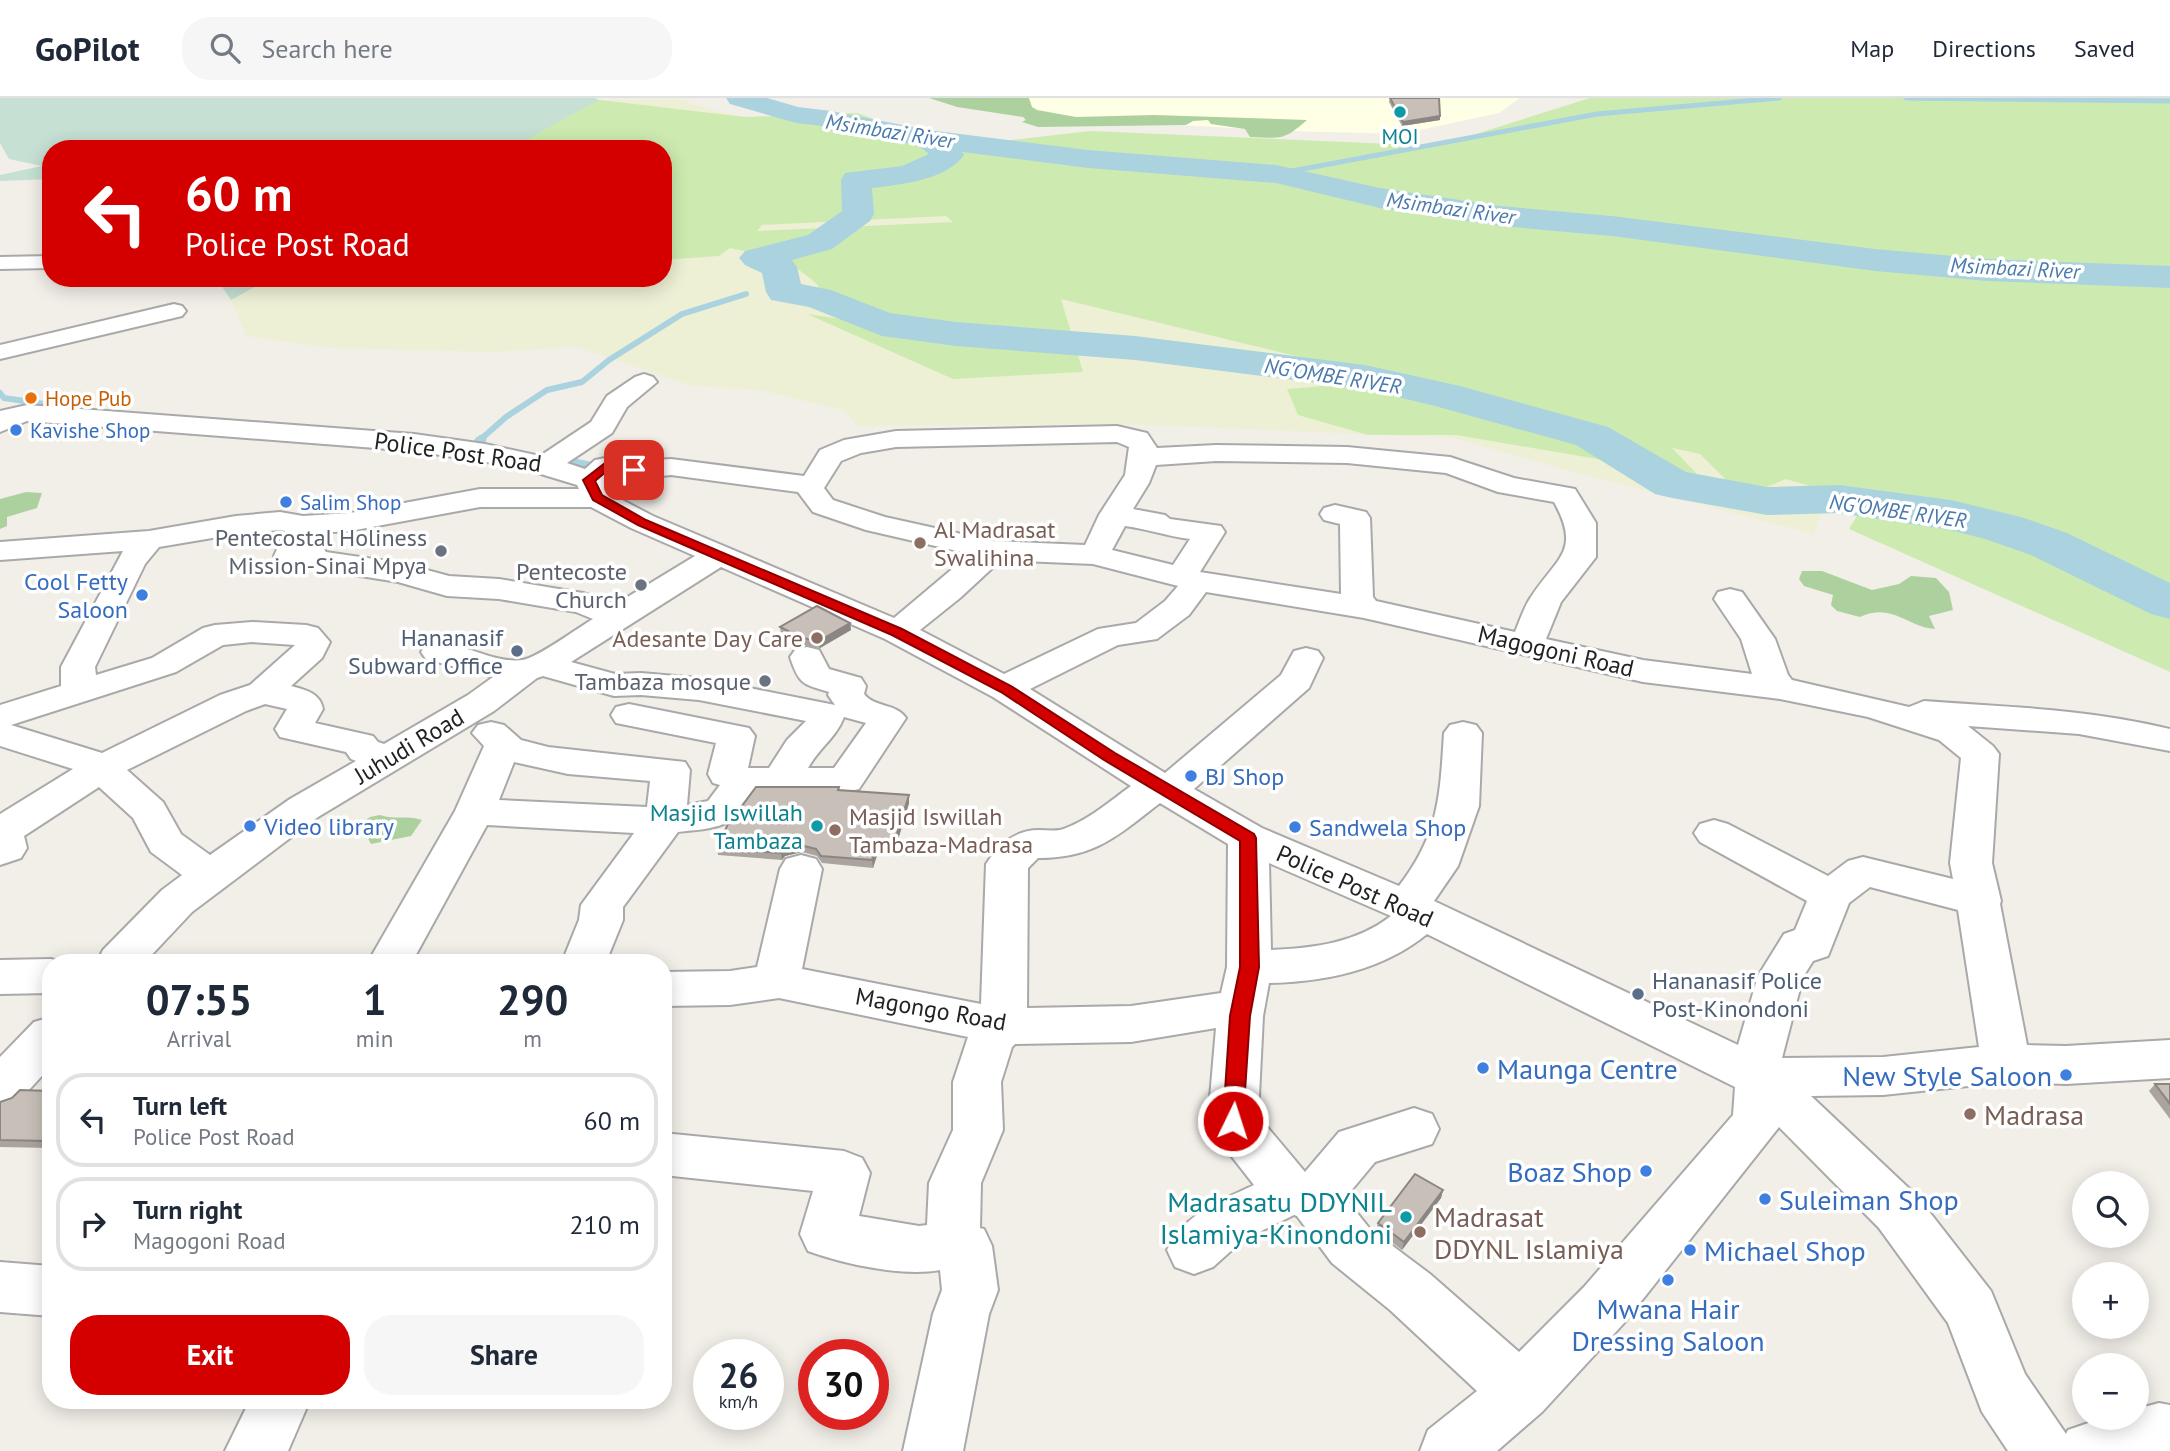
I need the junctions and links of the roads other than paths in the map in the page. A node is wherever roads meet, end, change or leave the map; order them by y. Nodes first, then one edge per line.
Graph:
1 (42, 262) edge
2 (0, 263) edge
3 (174, 312) dead end
4 (0, 352) edge
5 (644, 382) dead end
6 (3, 412) edge
7 (1144, 457) junction
8 (547, 464) junction
9 (807, 485) junction
10 (593, 489) junction
11 (1335, 514) dead end
12 (1114, 515) junction
13 (303, 524) junction
14 (149, 540) junction
15 (12, 550) edge
16 (993, 550) junction
17 (719, 555) junction
18 (1093, 555) junction
19 (0, 575) edge
20 (1190, 578) junction
21 (1730, 599) dead end
22 (1364, 608) junction
23 (618, 617) junction
24 (897, 632) junction
25 (1527, 643) junction
26 (438, 652) dead end
27 (807, 657) dead end
28 (1306, 658) dead end
29 (533, 668) junction
30 (1780, 688) junction
31 (1006, 689) junction
32 (79, 692) junction
33 (263, 693) junction
34 (635, 699) junction
35 (481, 703) junction
36 (1876, 708) junction
37 (0, 718) edge
38 (1463, 733) dead end
39 (0, 734) edge
40 (2170, 740) edge
41 (508, 748) junction
42 (390, 757) junction
43 (596, 765) junction
44 (105, 766) junction
45 (782, 779) junction
46 (743, 780) junction
47 (1165, 789) junction
48 (475, 811) junction
49 (666, 821) junction
50 (1714, 833) dead end
51 (1248, 838) junction
52 (0, 851) edge
53 (801, 869) dead end
54 (213, 873) junction
55 (1830, 895) junction
56 (1980, 901) junction
57 (1415, 911) junction
58 (127, 954) edge
59 (395, 954) edge
60 (587, 954) edge
61 (1249, 967) junction
62 (42, 976) edge
63 (0, 977) edge
64 (779, 981) junction
65 (672, 989) edge
66 (1240, 1016) junction
67 (1004, 1026) junction
68 (42, 1045) edge
69 (2170, 1059) edge
70 (2006, 1063) junction
71 (1760, 1077) junction
72 (0, 1089) edge
73 (1414, 1129) dead end
74 (672, 1155) edge
75 (1302, 1195) junction
76 (953, 1244) junction
77 (1194, 1250) dead end
78 (0, 1287) edge
79 (42, 1290) edge
80 (1521, 1392) junction
81 (278, 1409) edge
82 (2170, 1435) edge
83 (255, 1451) edge
84 (933, 1451) edge
85 (1450, 1451) edge
86 (2043, 1451) edge
87 (2090, 1451) edge

1 - 2 street
3 - 4 street
5 - 8 street
6 - 8 street, Police Post Road
7 - 9 street
7 - 12 street
7 - 25 street
8 - 10 street, Police Post Road
9 - 10 street
9 - 16 street, Magogoni Road
10 - 13 street
10 - 17 street, Police Post Road
11 - 22 street
12 - 18 street
12 - 20 street
13 - 14 street
13 - 23 street
14 - 15 street
14 - 32 street
15 - 19 street
16 - 18 street, Magogoni Road
16 - 24 street
17 - 23 street, Juhudi Road
17 - 24 street, Police Post Road
18 - 20 street, Magogoni Road
20 - 22 street, Magogoni Road
20 - 31 street
21 - 30 street
22 - 25 street, Magogoni Road
23 - 29 street, Juhudi Road
24 - 31 street, Police Post Road
25 - 30 street, Magogoni Road
26 - 29 street
27 - 45 street
28 - 47 street
29 - 34 street
29 - 35 street, Juhudi Road
30 - 36 street, Magogoni Road
31 - 47 street, Police Post Road
32 - 33 street
32 - 37 street
33 - 42 street
33 - 44 street
34 - 43 street
34 - 45 street
34 - 46 street
35 - 41 street
35 - 42 street, Juhudi Road
36 - 40 street
36 - 56 street, Magogoni Road
38 - 57 street
39 - 44 street
41 - 43 street
41 - 48 street
42 - 54 street, Juhudi Road
43 - 49 street
44 - 52 street
44 - 54 street
45 - 46 street
46 - 49 street
47 - 51 street, Police Post Road
47 - 67 street
48 - 49 street
48 - 59 street
49 - 60 street
50 - 55 street
51 - 57 street, Police Post Road
51 - 61 street
53 - 64 street
54 - 58 street, Juhudi Road
55 - 56 street
55 - 71 street
56 - 70 street, Magogoni Road
57 - 61 street
57 - 71 street, Police Post Road
61 - 66 street
62 - 63 street
64 - 65 street, Magongo Road
64 - 67 street, Magongo Road
66 - 67 street, Magongo Road
66 - 75 street
67 - 76 street
68 - 72 street
69 - 70 street
70 - 71 street
71 - 80 street
71 - 86 street
73 - 75 street
74 - 76 street
75 - 77 street
75 - 80 street
76 - 84 street
78 - 79 street
80 - 85 street
81 - 83 street
82 - 87 street

